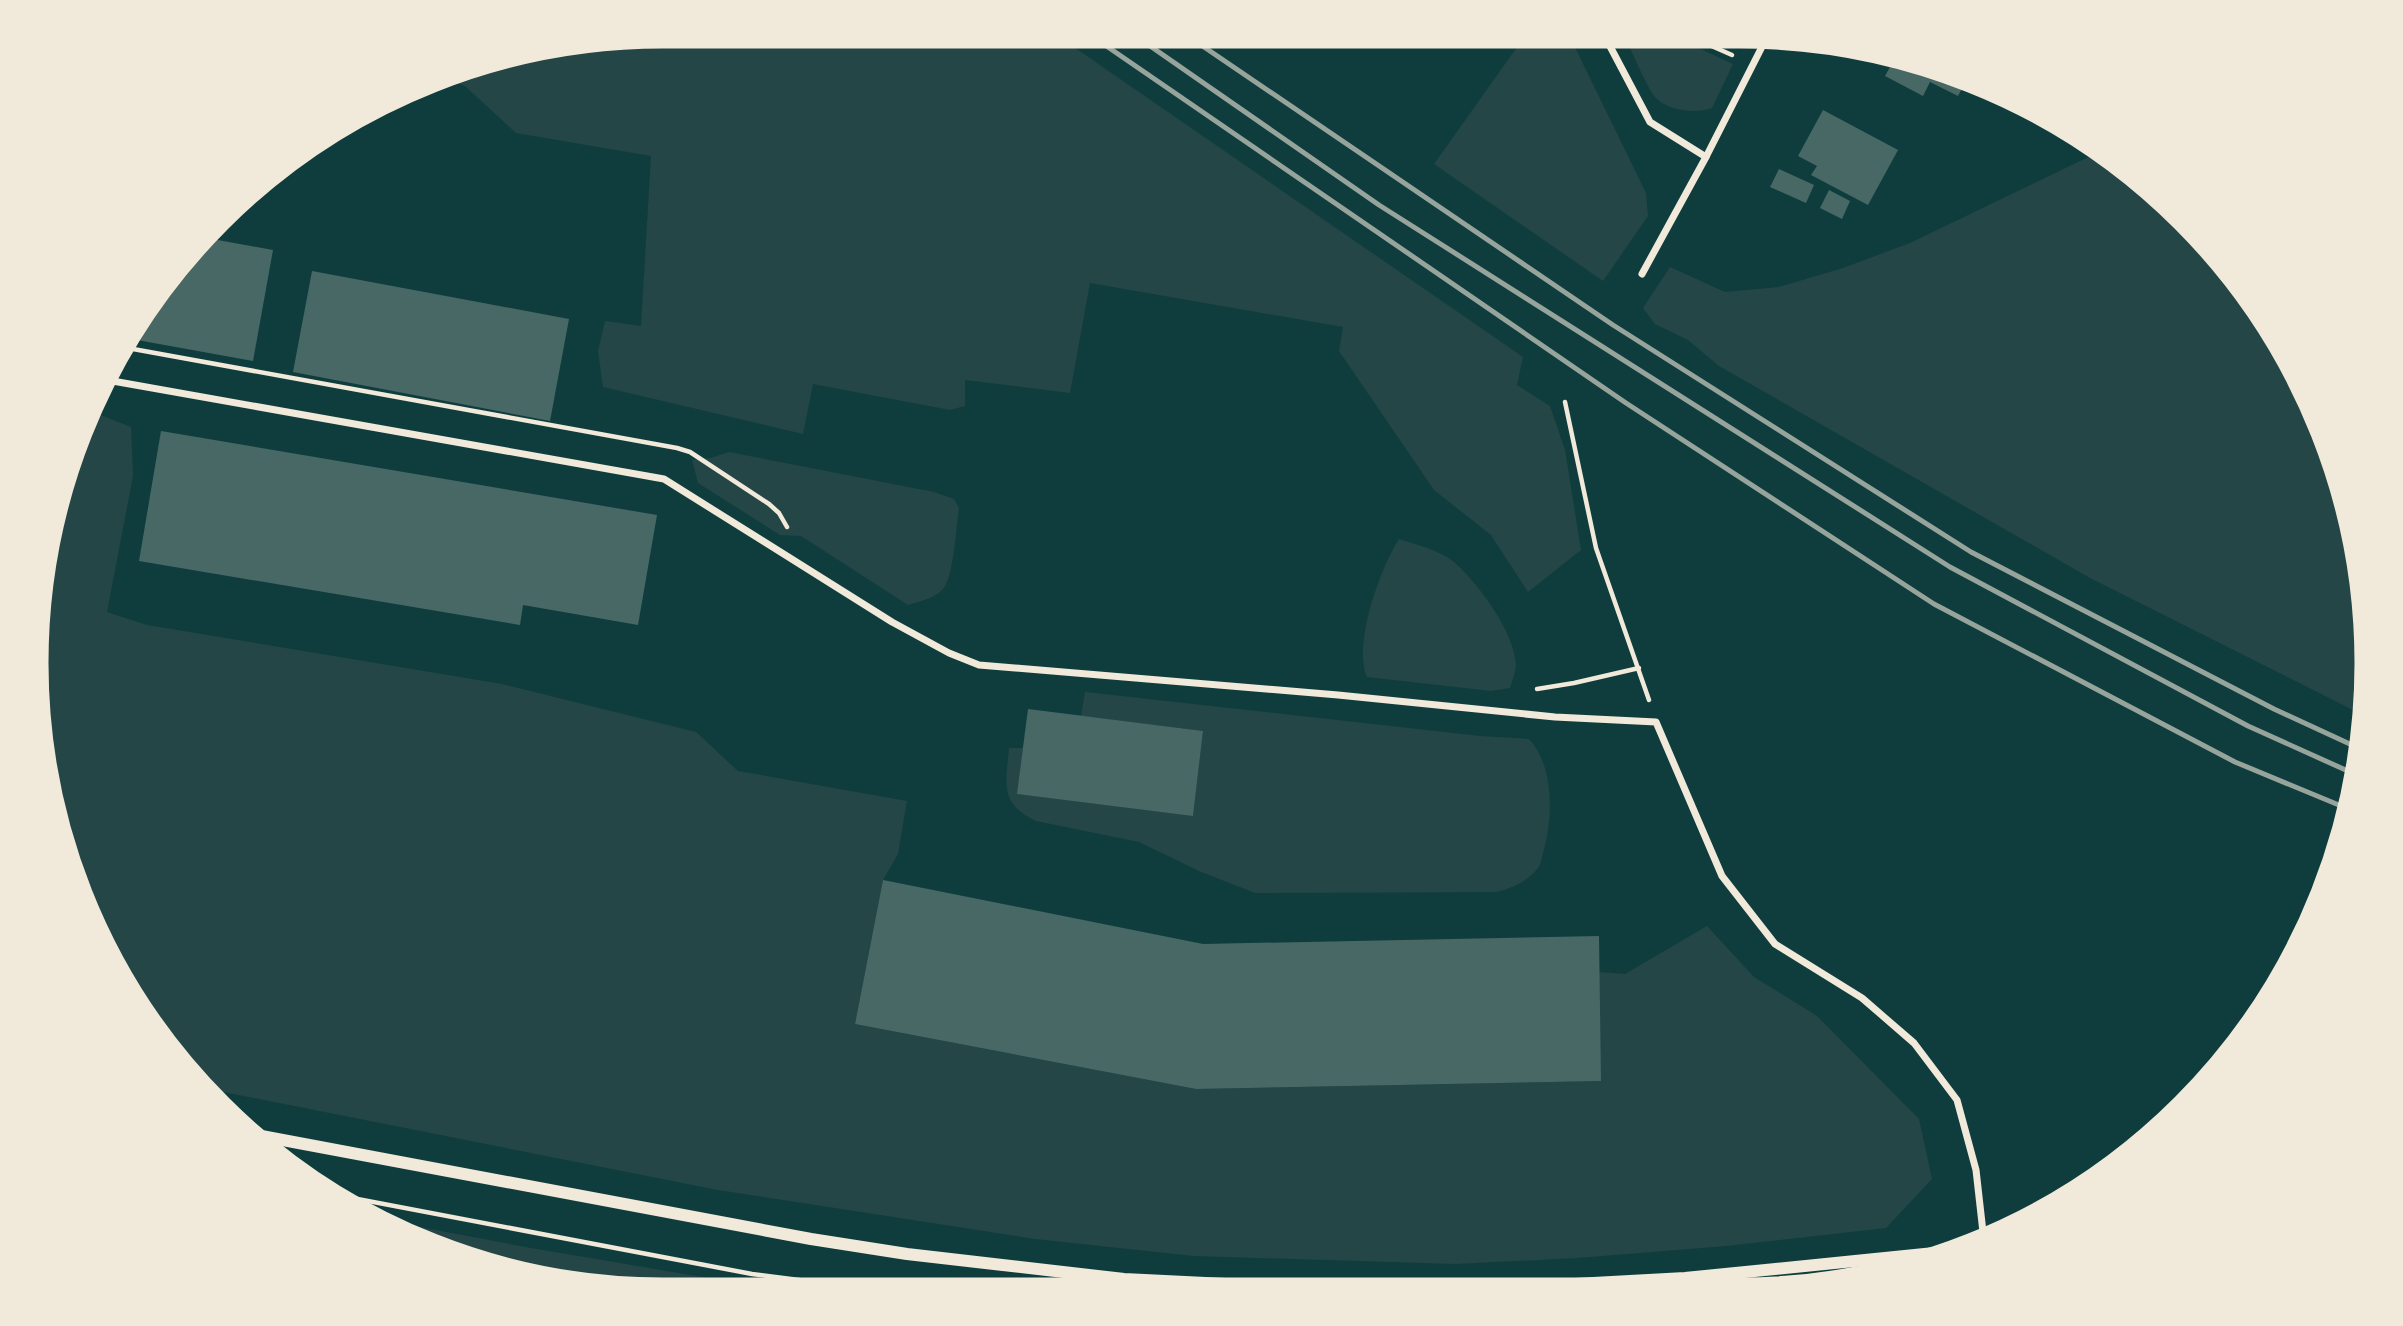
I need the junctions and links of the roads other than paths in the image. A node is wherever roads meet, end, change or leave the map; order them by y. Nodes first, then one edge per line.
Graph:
1 (1609, 44) edge
2 (1763, 45) edge
3 (1706, 157) junction
4 (1642, 274) dead end
5 (112, 381) edge
6 (264, 1137) edge
7 (1983, 1232) edge
8 (1922, 1254) edge
9 (1185, 1282) edge
10 (1612, 1282) edge

1 - 3 street
2 - 3 street
3 - 4 street
5 - 7 street
6 - 9 street
8 - 10 street

